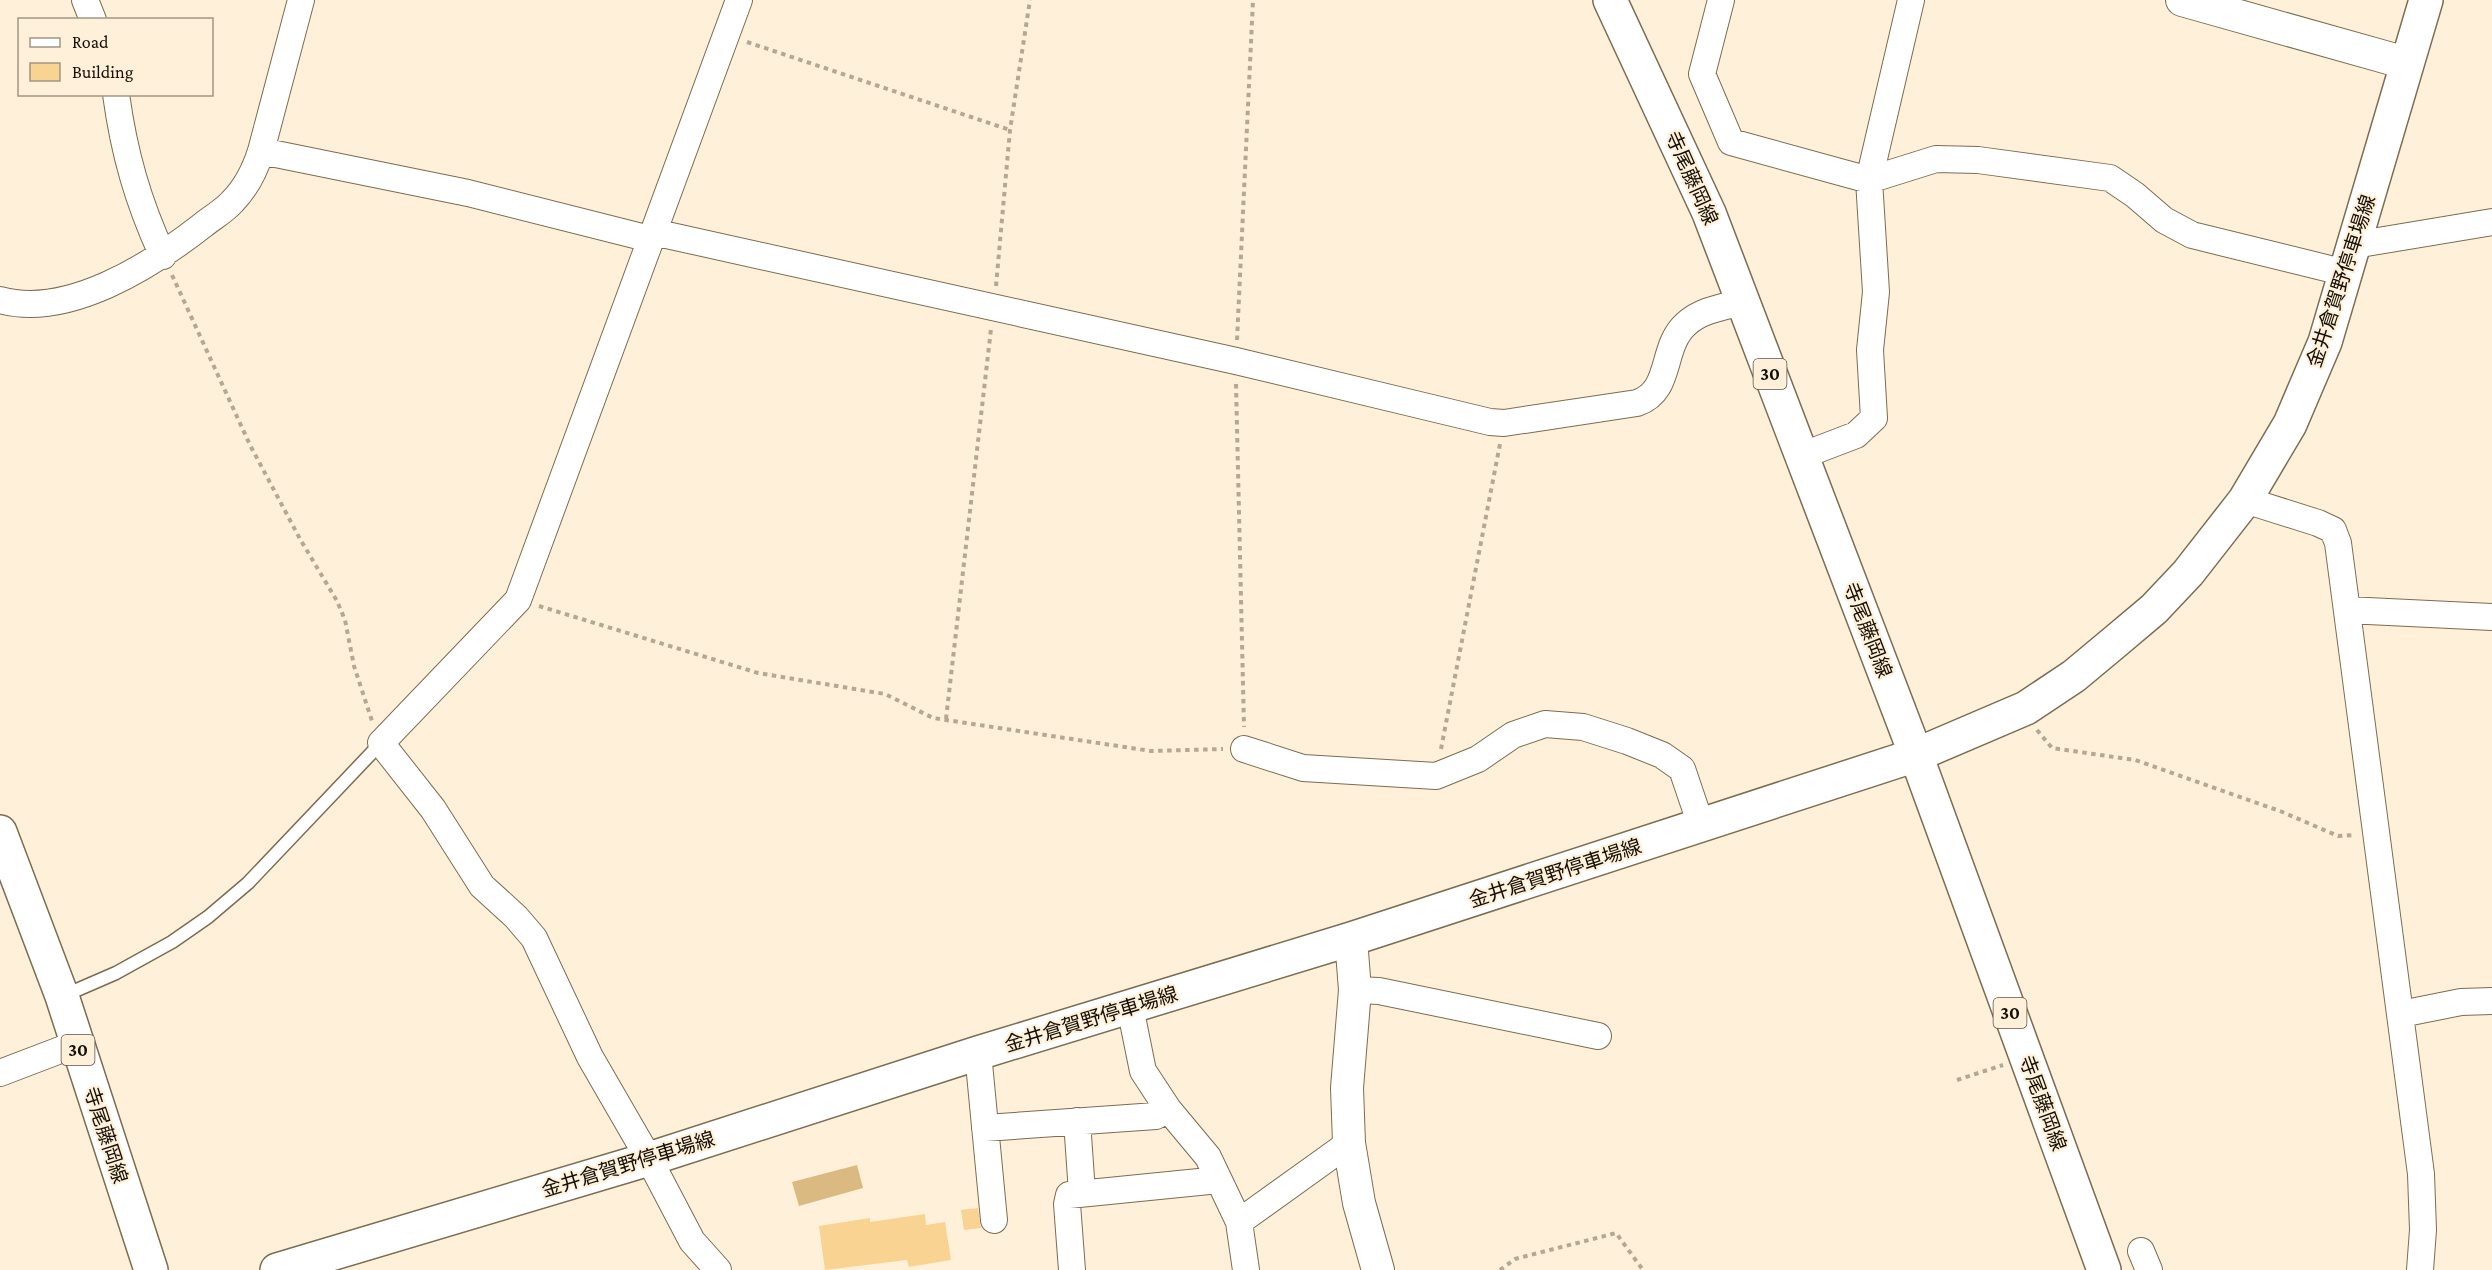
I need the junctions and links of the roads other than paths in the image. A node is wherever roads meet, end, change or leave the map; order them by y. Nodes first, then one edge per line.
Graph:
1 (85, 0) edge
2 (301, 0) edge
3 (739, 0) edge
4 (1610, 0) edge
5 (1720, 0) edge
6 (1911, 0) edge
7 (2182, 0) edge
8 (2426, 0) edge
9 (92, 18) edge
10 (2406, 63) junction
11 (116, 96) edge
12 (261, 151) junction
13 (1869, 180) junction
14 (2492, 222) edge
15 (652, 235) junction
16 (163, 256) junction
17 (2350, 259) junction
18 (0, 300) edge
19 (1742, 302) junction
20 (1801, 456) junction
21 (2246, 500) junction
22 (2347, 610) junction
23 (2492, 616) edge
24 (381, 742) junction
25 (1244, 749) road end
26 (1916, 755) junction
27 (1701, 825) junction
28 (0, 832) edge
29 (1351, 939) junction
30 (1355, 990) junction
31 (62, 996) junction
32 (2492, 1001) edge
33 (1130, 1007) junction
34 (2401, 1014) junction
35 (1598, 1036) dead end
36 (76, 1044) junction
37 (978, 1053) junction
38 (0, 1073) edge
39 (1168, 1109) junction
40 (1077, 1121) junction
41 (985, 1128) junction
42 (1349, 1143) junction
43 (649, 1159) junction
44 (1219, 1180) junction
45 (1082, 1193) junction
46 (994, 1220) dead end
47 (1239, 1222) junction
48 (151, 1270) edge
49 (278, 1270) edge
50 (718, 1270) edge
51 (1072, 1270) edge
52 (1246, 1270) edge
53 (1378, 1270) edge
54 (2104, 1270) edge
55 (2420, 1270) edge

1 - 9 street
2 - 12 street
3 - 15 street
4 - 19 main road, 寺尾藤岡線 / 30
5 - 13 street
6 - 13 street
7 - 10 street
8 - 10 main road, 金井倉賀野停車場線
10 - 17 main road, 金井倉賀野停車場線
11 - 16 street
12 - 15 street
12 - 16 street
13 - 17 street
13 - 20 street
14 - 17 street
15 - 19 street
15 - 24 street
16 - 18 street
17 - 21 main road, 金井倉賀野停車場線
19 - 20 main road, 寺尾藤岡線 / 30
20 - 26 main road, 寺尾藤岡線 / 30
21 - 22 street
21 - 26 main road, 金井倉賀野停車場線
22 - 23 street
22 - 34 street
24 - 31 lane
24 - 43 street
25 - 27 street
26 - 27 main road, 金井倉賀野停車場線
26 - 54 main road, 寺尾藤岡線 / 30
27 - 29 main road, 金井倉賀野停車場線
28 - 31 main road, 寺尾藤岡線 / 30
29 - 30 street
29 - 33 main road, 金井倉賀野停車場線
30 - 35 street
30 - 42 street
31 - 36 main road, 寺尾藤岡線 / 30
32 - 34 street
33 - 37 main road, 金井倉賀野停車場線
33 - 39 street
34 - 55 street
36 - 38 street
36 - 48 main road, 寺尾藤岡線 / 30
37 - 41 street
37 - 43 main road, 金井倉賀野停車場線
39 - 40 street
39 - 44 street
40 - 41 street
40 - 45 street
41 - 46 street
42 - 47 street
42 - 53 street
43 - 49 main road, 金井倉賀野停車場線
43 - 50 street
44 - 45 street
44 - 47 street
45 - 51 street
47 - 52 street

